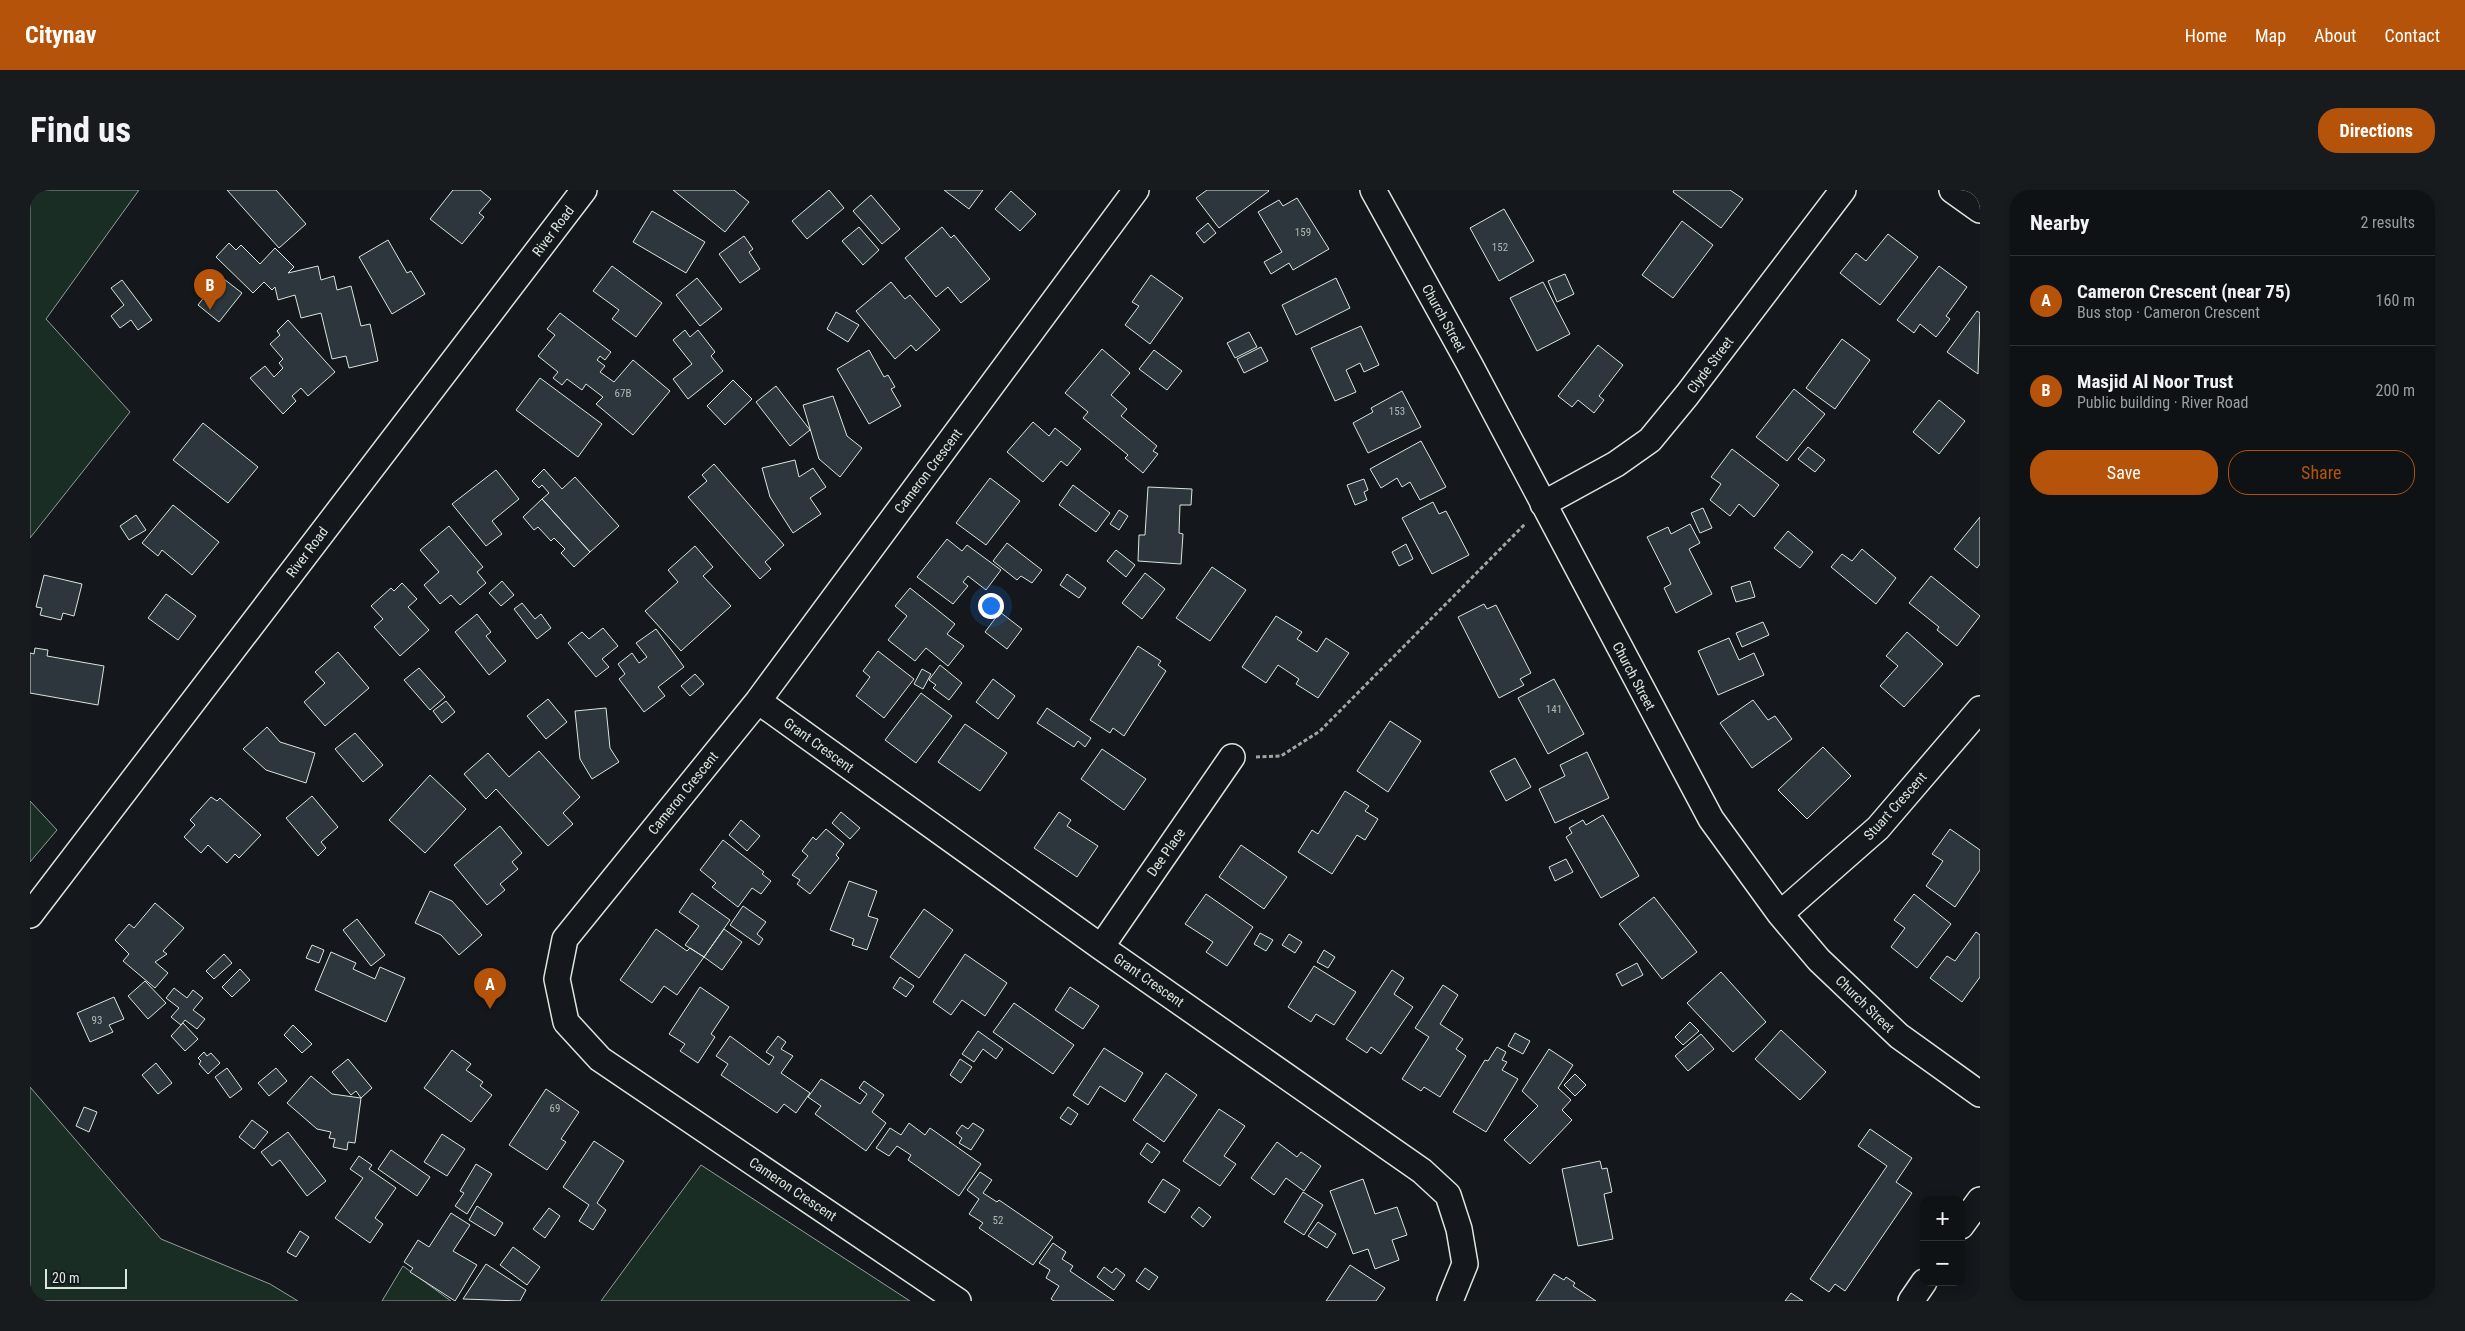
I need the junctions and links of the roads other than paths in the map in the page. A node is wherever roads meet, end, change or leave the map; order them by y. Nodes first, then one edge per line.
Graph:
1 (584, 190) edge
2 (1136, 190) edge
3 (1373, 190) edge
4 (1843, 190) edge
5 (1952, 190) edge
6 (1980, 210) edge
7 (1544, 504) junction
8 (758, 701) junction
9 (1980, 709) edge
10 (1232, 757) road end
11 (30, 914) edge
12 (1780, 914) junction
13 (1101, 946) junction
14 (1980, 1094) edge
15 (1980, 1200) edge
16 (1965, 1221) edge
17 (1921, 1286) edge
18 (958, 1301) edge
19 (1450, 1301) edge
20 (1911, 1301) edge

1 - 11 street, River Road
2 - 8 street, Cameron Crescent
3 - 7 street, Church Street
4 - 7 street, Clyde Street
5 - 6 street
7 - 12 street, Church Street
8 - 13 street, Grant Crescent
8 - 18 street, Cameron Crescent
9 - 12 street, Stuart Crescent
10 - 13 street, Dee Place
12 - 14 street, Church Street
13 - 19 street, Grant Crescent
15 - 16 street
17 - 20 street

